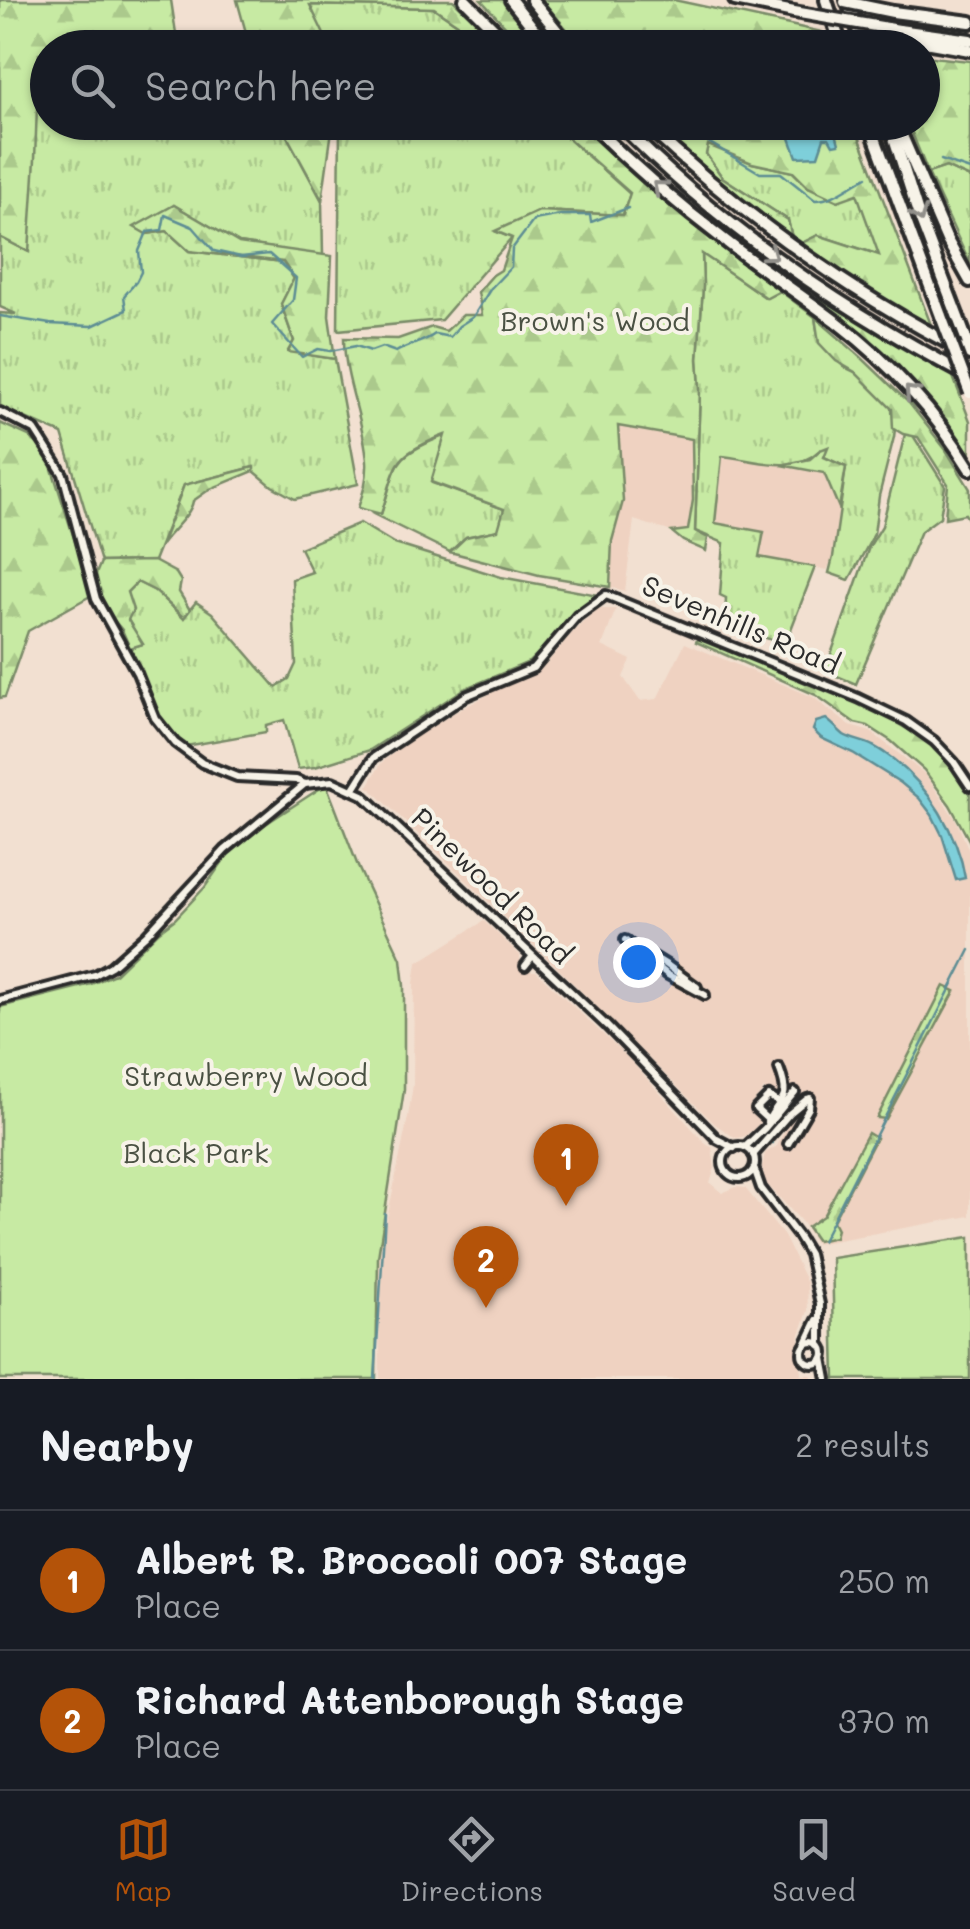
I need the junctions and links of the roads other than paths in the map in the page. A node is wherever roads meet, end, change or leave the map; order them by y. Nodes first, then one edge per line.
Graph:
1 (465, 0) edge
2 (512, 0) edge
3 (532, 0) edge
4 (735, 0) edge
5 (838, 0) edge
6 (970, 22) edge
7 (495, 30) edge
8 (536, 30) edge
9 (556, 30) edge
10 (840, 30) edge
11 (855, 30) edge
12 (882, 30) edge
13 (940, 37) edge
14 (970, 40) edge
15 (940, 43) edge
16 (970, 50) edge
17 (608, 140) edge
18 (637, 140) edge
19 (663, 140) edge
20 (876, 140) edge
21 (897, 140) edge
22 (900, 140) edge
23 (970, 281) edge
24 (970, 352) edge
25 (970, 377) edge
26 (970, 393) edge
27 (0, 412) edge
28 (970, 469) edge
29 (305, 784) junction
30 (970, 786) edge
31 (353, 790) junction
32 (532, 956) junction
33 (524, 966) dead end
34 (705, 995) joint
35 (0, 1000) edge
36 (779, 1068) dead end
37 (795, 1092) dead end
38 (780, 1104) junction
39 (767, 1124) junction
40 (718, 1138) junction
41 (788, 1144) dead end
42 (734, 1148) junction
43 (744, 1148) junction
44 (753, 1155) junction
45 (724, 1160) junction
46 (754, 1168) junction
47 (741, 1178) junction
48 (760, 1188) junction
49 (821, 1312) junction
50 (820, 1345) junction
51 (805, 1346) junction
52 (823, 1356) junction
53 (814, 1364) junction
54 (825, 1379) edge

1 - 7 highway
2 - 8 highway
3 - 9 highway
4 - 12 highway, bridge
5 - 6 highway, bridge
5 - 10 highway
5 - 11 highway
13 - 14 highway
15 - 16 highway
28 -> 17 highway
18 -> 25 highway
19 - 24 highway
20 - 26 highway, bridge
21 -> 24 highway
22 - 23 highway
27 - 29 street
29 - 31 street
29 - 35 street
30 - 31 street, Sevenhills Road
31 - 32 street, Pinewood Road
32 - 33 street
32 - 40 street, Pinewood Road
34 - 34 street
36 - 38 street
37 - 39 street
38 - 39 street
38 - 39 street
39 - 43 street
40 - 42 street, Pinewood Road
40 - 45 street, Pinewood Road
41 - 44 street
42 - 43 street
42 - 45 street
43 - 44 street
44 - 46 street
45 - 47 street
46 - 47 street
46 - 48 street
47 - 48 street
48 - 49 street
49 - 50 street
49 - 51 street
50 - 51 street
50 - 52 street
51 - 53 street
52 - 53 street
52 - 54 street
53 - 54 street

